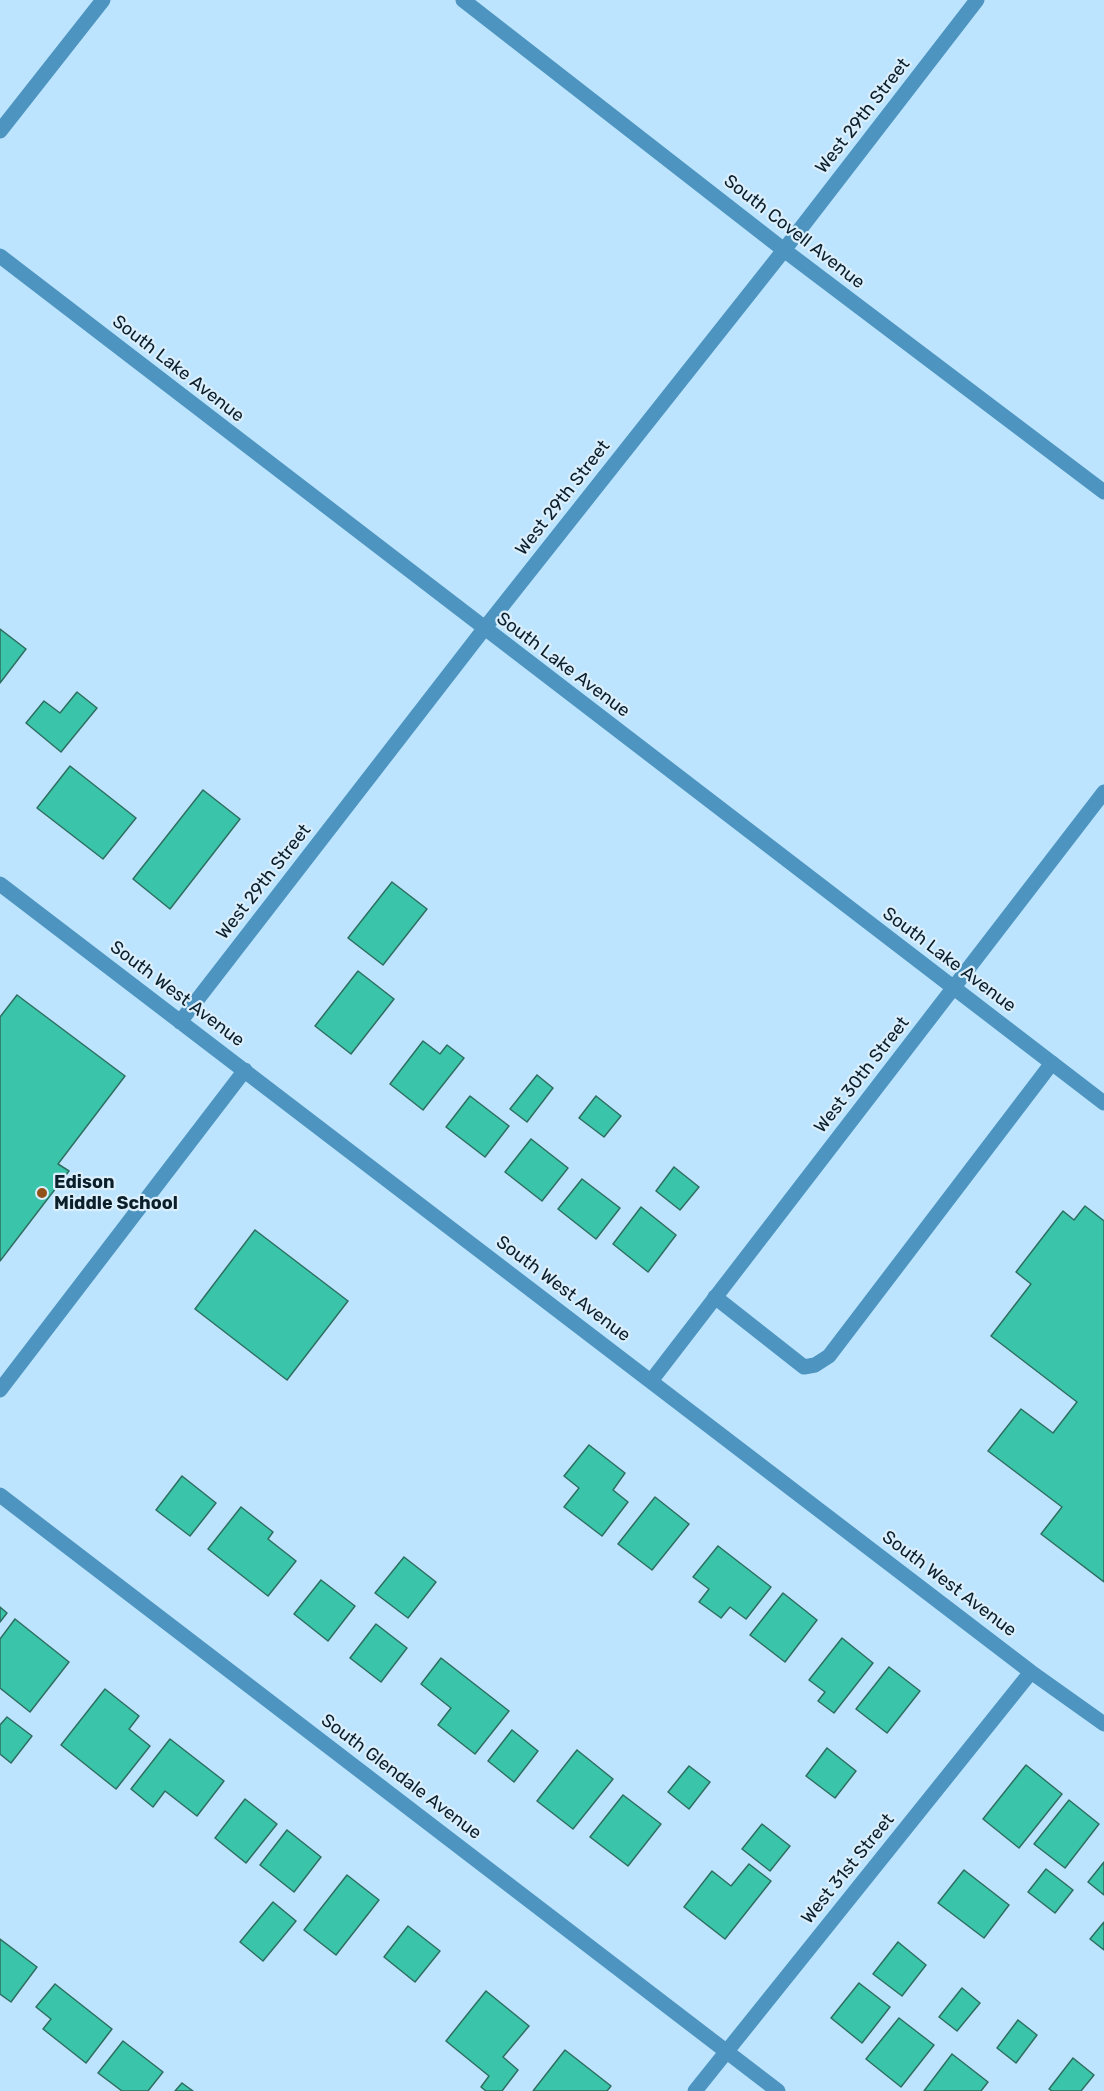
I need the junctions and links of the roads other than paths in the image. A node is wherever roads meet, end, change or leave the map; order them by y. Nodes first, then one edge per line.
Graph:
1 (103, 0) edge
2 (463, 0) edge
3 (977, 0) edge
4 (0, 131) edge
5 (784, 250) junction
6 (0, 256) edge
7 (1104, 492) edge
8 (484, 629) junction
9 (1104, 792) edge
10 (0, 884) edge
11 (953, 988) junction
12 (180, 1022) junction
13 (1052, 1063) junction
14 (245, 1070) junction
15 (1104, 1103) edge
16 (715, 1297) junction
17 (651, 1381) junction
18 (0, 1390) edge
19 (0, 1495) edge
20 (1031, 1672) junction
21 (1104, 1724) edge
22 (726, 2051) junction
23 (695, 2091) edge
24 (778, 2091) edge

1 - 4 street
2 - 5 street, South Covell Avenue
3 - 5 street, West 29th Street
5 - 7 street, South Covell Avenue
5 - 8 street, West 29th Street
6 - 8 street, South Lake Avenue
8 - 11 street, South Lake Avenue
8 - 12 street, West 29th Street
9 - 11 street, West 30th Street
10 - 12 street, South West Avenue
11 - 13 street, South Lake Avenue
11 - 16 street, West 30th Street
12 - 14 street, South West Avenue
13 - 15 street, South Lake Avenue
13 - 16 street
14 - 17 street, South West Avenue
14 - 18 street
16 - 17 street, West 30th Street
17 - 20 street, South West Avenue
19 - 22 street, South Glendale Avenue
20 - 21 street, South West Avenue
20 - 22 street, West 31st Street
22 - 23 street, West 31st Street
22 - 24 street, South Glendale Avenue

